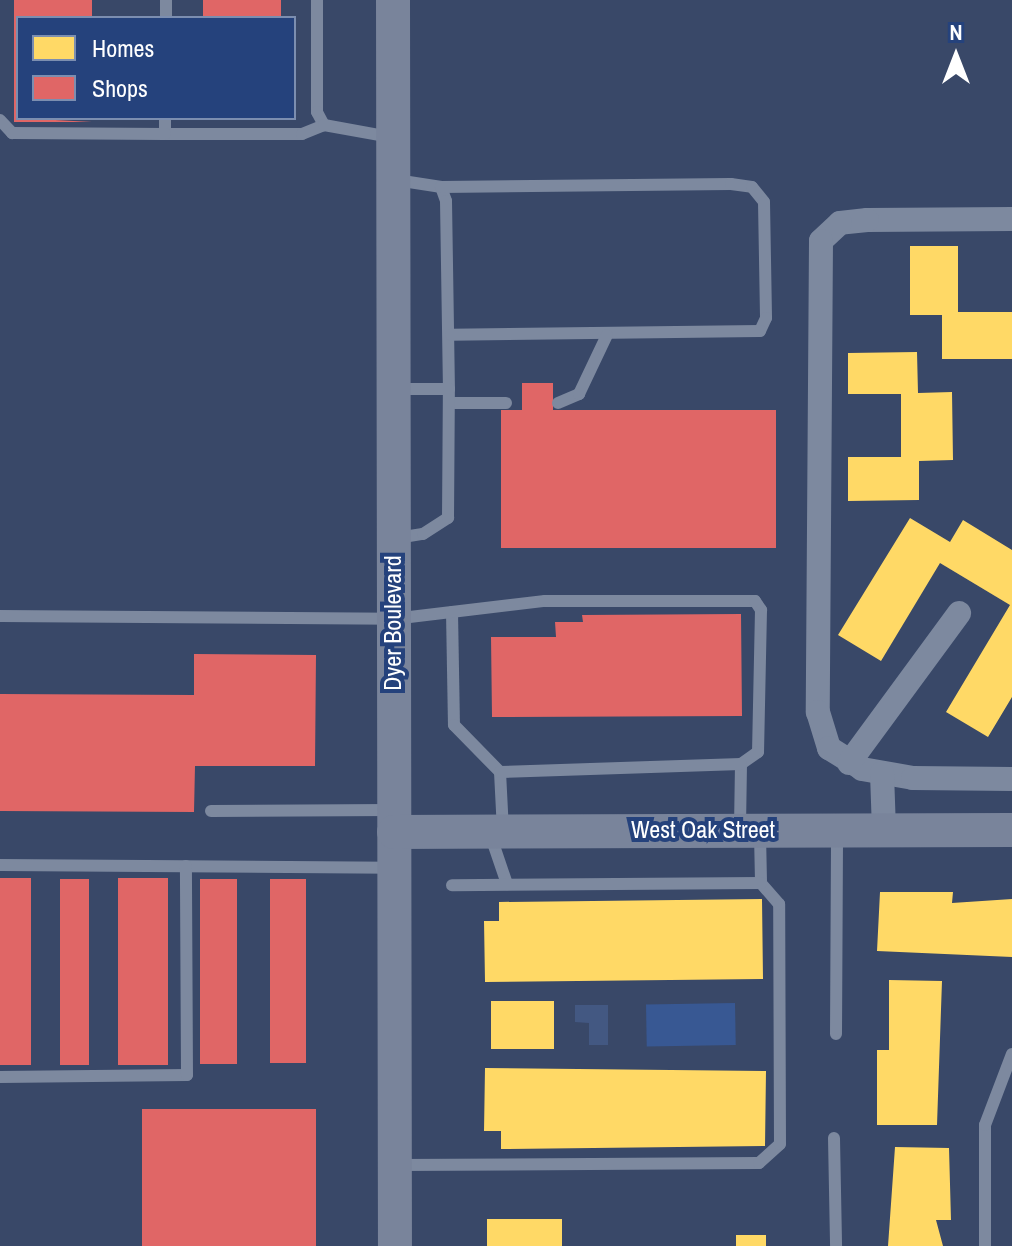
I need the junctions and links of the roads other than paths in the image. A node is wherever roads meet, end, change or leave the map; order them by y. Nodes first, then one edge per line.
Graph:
1 (317, 0) edge
2 (393, 0) edge
3 (0, 120) edge
4 (165, 120) edge
5 (324, 125) junction
6 (165, 134) junction
7 (393, 137) junction
8 (393, 180) junction
9 (441, 187) junction
10 (1012, 219) edge
11 (451, 335) junction
12 (607, 335) junction
13 (393, 389) junction
14 (449, 389) junction
15 (449, 403) junction
16 (506, 403) dead end
17 (558, 403) dead end
18 (393, 538) junction
19 (452, 612) junction
20 (959, 613) dead end
21 (0, 616) edge
22 (393, 619) junction
23 (849, 763) junction
24 (741, 764) junction
25 (500, 772) junction
26 (882, 773) junction
27 (1012, 779) edge
28 (211, 811) dead end
29 (394, 821) junction
30 (750, 830) junction
31 (837, 830) junction
32 (884, 830) junction
33 (1012, 830) edge
34 (496, 831) junction
35 (0, 865) edge
36 (186, 866) junction
37 (394, 868) junction
38 (761, 883) junction
39 (507, 884) junction
40 (452, 885) dead end
41 (836, 1034) dead end
42 (1012, 1054) edge
43 (0, 1077) edge
44 (834, 1138) dead end
45 (395, 1165) junction
46 (395, 1246) edge
47 (836, 1246) edge
48 (985, 1246) edge

1 - 5 lane
2 - 7 main road, Dyer Boulevard
3 - 6 lane
4 - 6 lane
5 - 6 lane
5 - 7 lane
7 - 8 main road, Dyer Boulevard
8 - 9 lane
8 - 13 main road, Dyer Boulevard
9 - 11 lane
9 - 12 lane
10 - 23 street
11 - 12 lane
11 - 14 lane
12 - 17 lane
13 - 14 lane
13 - 18 main road, Dyer Boulevard
14 - 15 lane
15 - 16 lane
15 - 18 lane
18 - 22 main road, Dyer Boulevard
19 - 22 lane
19 - 24 lane
19 - 25 lane
20 - 23 street
21 - 22 lane
22 - 29 main road, Dyer Boulevard
23 - 26 street
24 - 25 lane
24 - 30 lane
25 - 34 lane
26 - 27 street
26 - 32 street
28 - 29 lane
29 - 34 main road, West Oak Street
29 - 37 main road, Dyer Boulevard
30 - 31 main road, West Oak Street
30 - 34 main road, West Oak Street
30 - 38 lane
31 - 32 main road, West Oak Street
31 - 41 lane
32 - 33 main road, West Oak Street
34 - 39 lane
35 - 36 lane
36 - 37 lane
36 - 43 lane
37 - 45 main road, Dyer Boulevard
38 - 39 lane
38 - 45 lane
39 - 40 lane
42 - 48 lane
44 - 47 lane
45 - 46 main road, Dyer Boulevard

